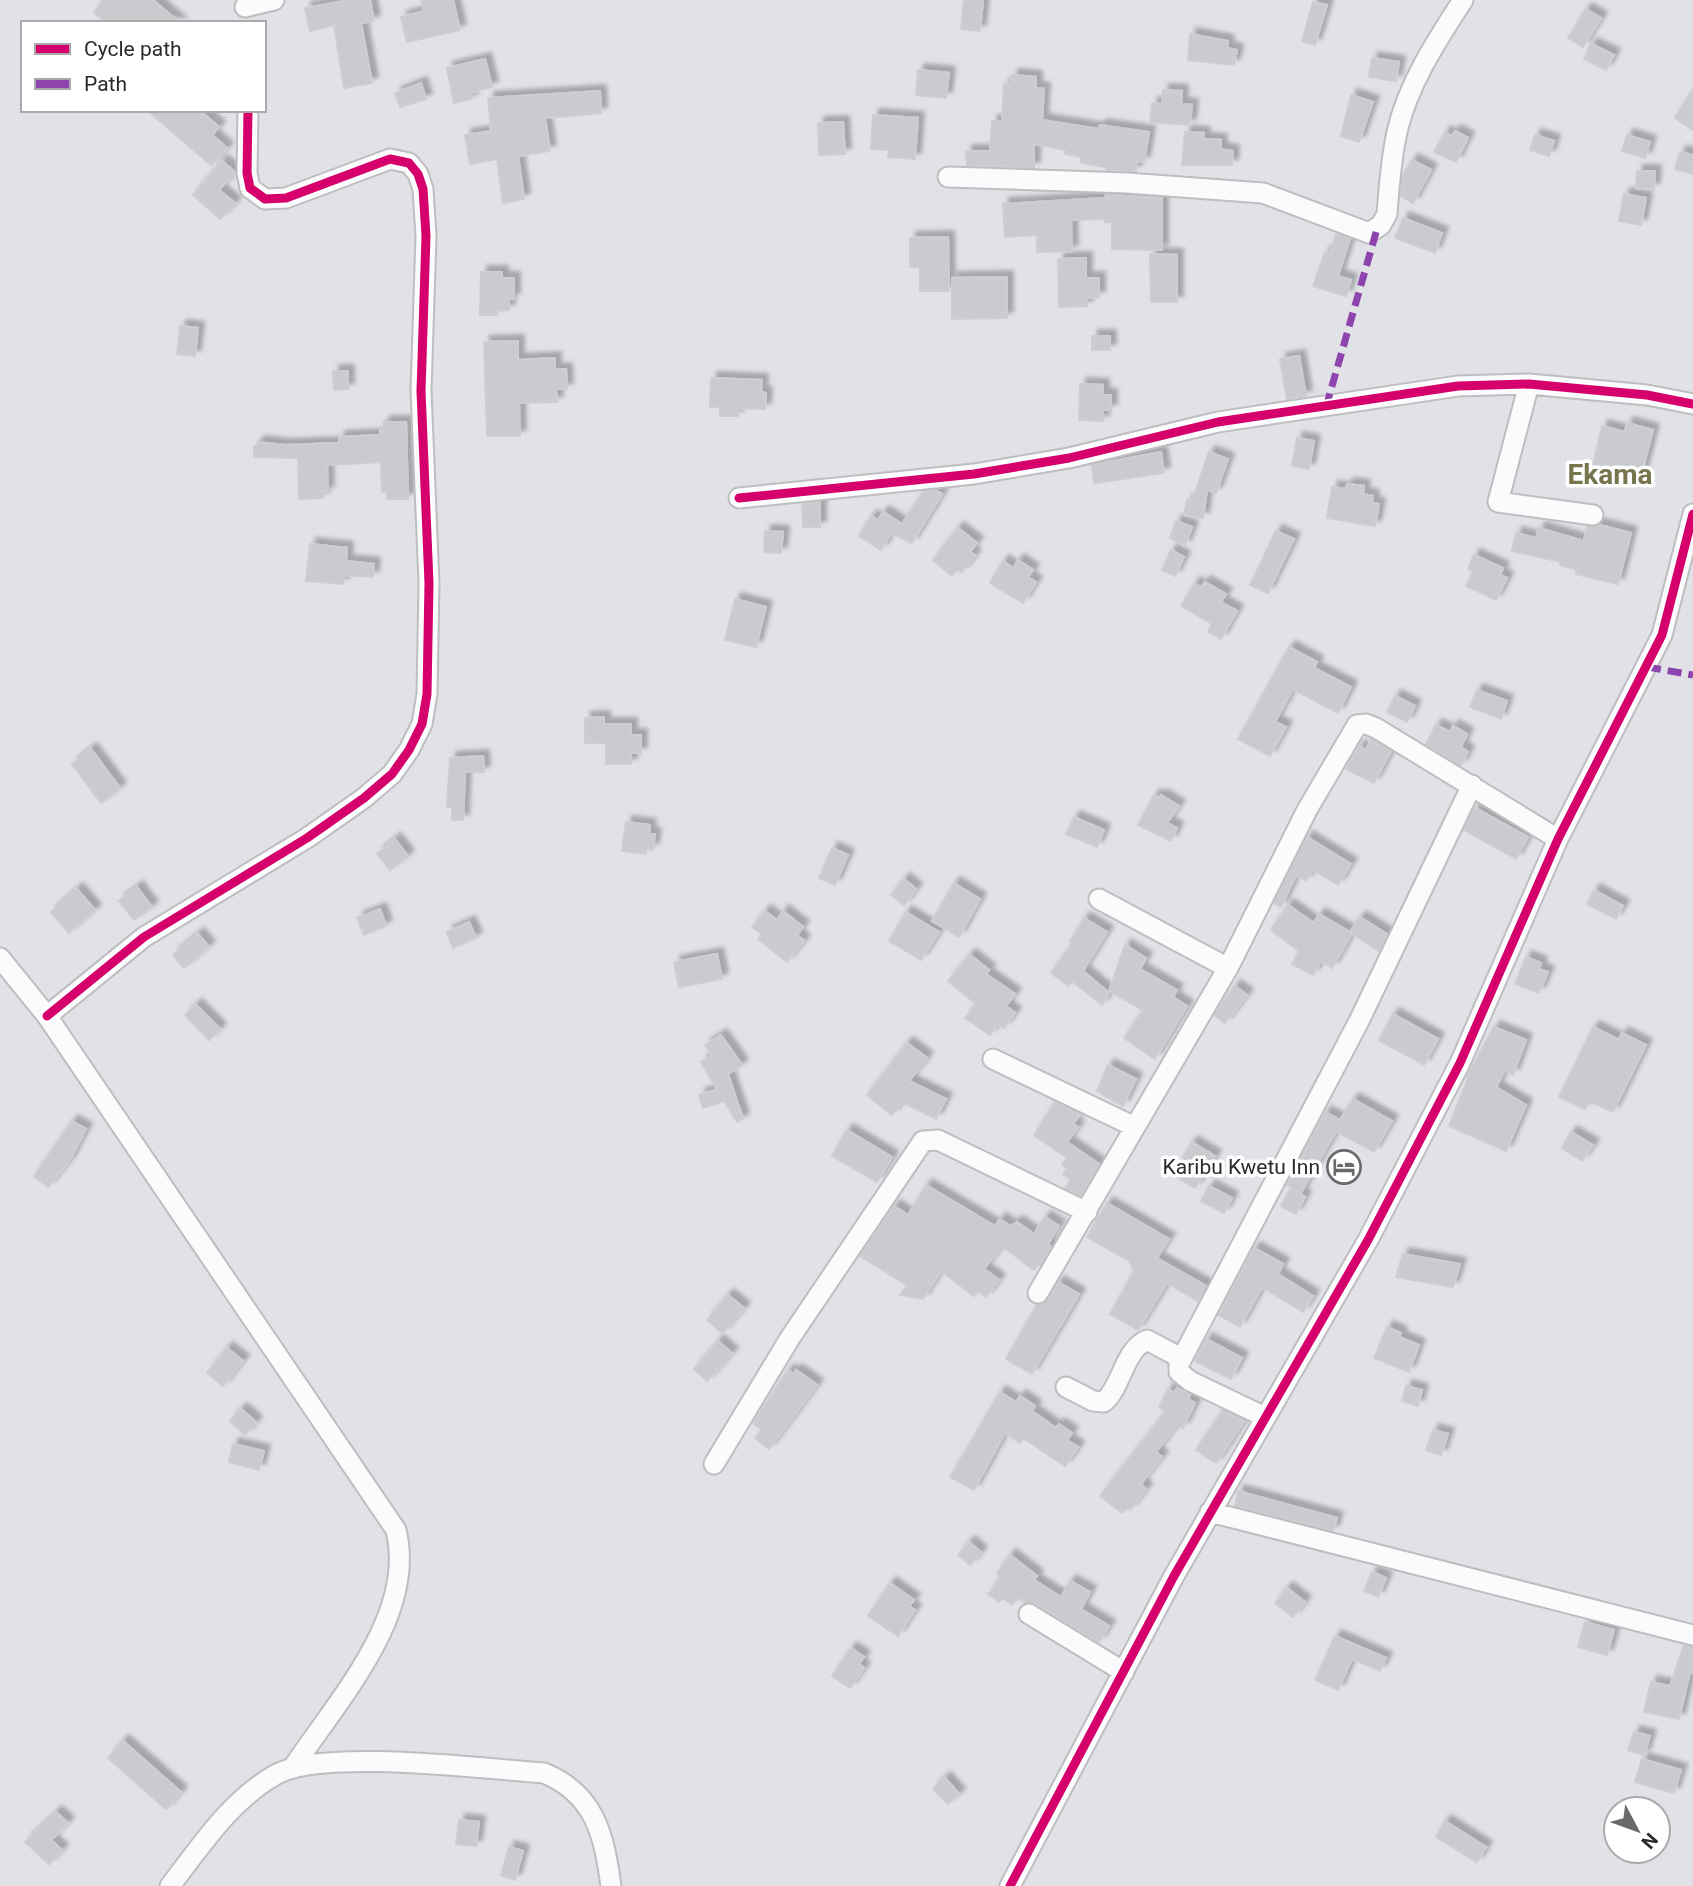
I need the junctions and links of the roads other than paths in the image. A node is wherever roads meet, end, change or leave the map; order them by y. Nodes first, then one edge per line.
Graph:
1 (274, 0) edge
2 (1463, 0) edge
3 (246, 10) edge
4 (248, 112) edge
5 (948, 177) dead end
6 (1529, 384) junction
7 (1693, 404) edge
8 (739, 498) dead end
9 (1693, 513) edge
10 (1593, 515) dead end
11 (1472, 785) junction
12 (1558, 839) junction
13 (1100, 899) dead end
14 (0, 958) edge
15 (1228, 968) junction
16 (47, 1016) junction
17 (993, 1059) dead end
18 (1135, 1127) junction
19 (1087, 1212) junction
20 (1038, 1293) dead end
21 (1181, 1358) junction
22 (1066, 1387) dead end
23 (1265, 1417) junction
24 (714, 1464) dead end
25 (1210, 1512) junction
26 (1029, 1614) dead end
27 (1693, 1635) edge
28 (1124, 1672) junction
29 (294, 1766) junction
30 (170, 1886) edge
31 (611, 1886) edge
32 (1010, 1886) edge

1 - 3 street
2 - 5 street
4 - 16 street
6 - 7 street
6 - 8 street
6 - 10 street
9 - 12 street
11 - 12 street
11 - 15 street
11 - 21 street
12 - 23 street
13 - 15 street
14 - 16 street
15 - 18 street
16 - 29 street
17 - 18 street
18 - 19 street
19 - 20 street
19 - 24 street
21 - 22 street
21 - 23 street
23 - 25 street
25 - 27 street
25 - 28 street
26 - 28 street
28 - 32 street
29 - 30 street
29 - 31 street

